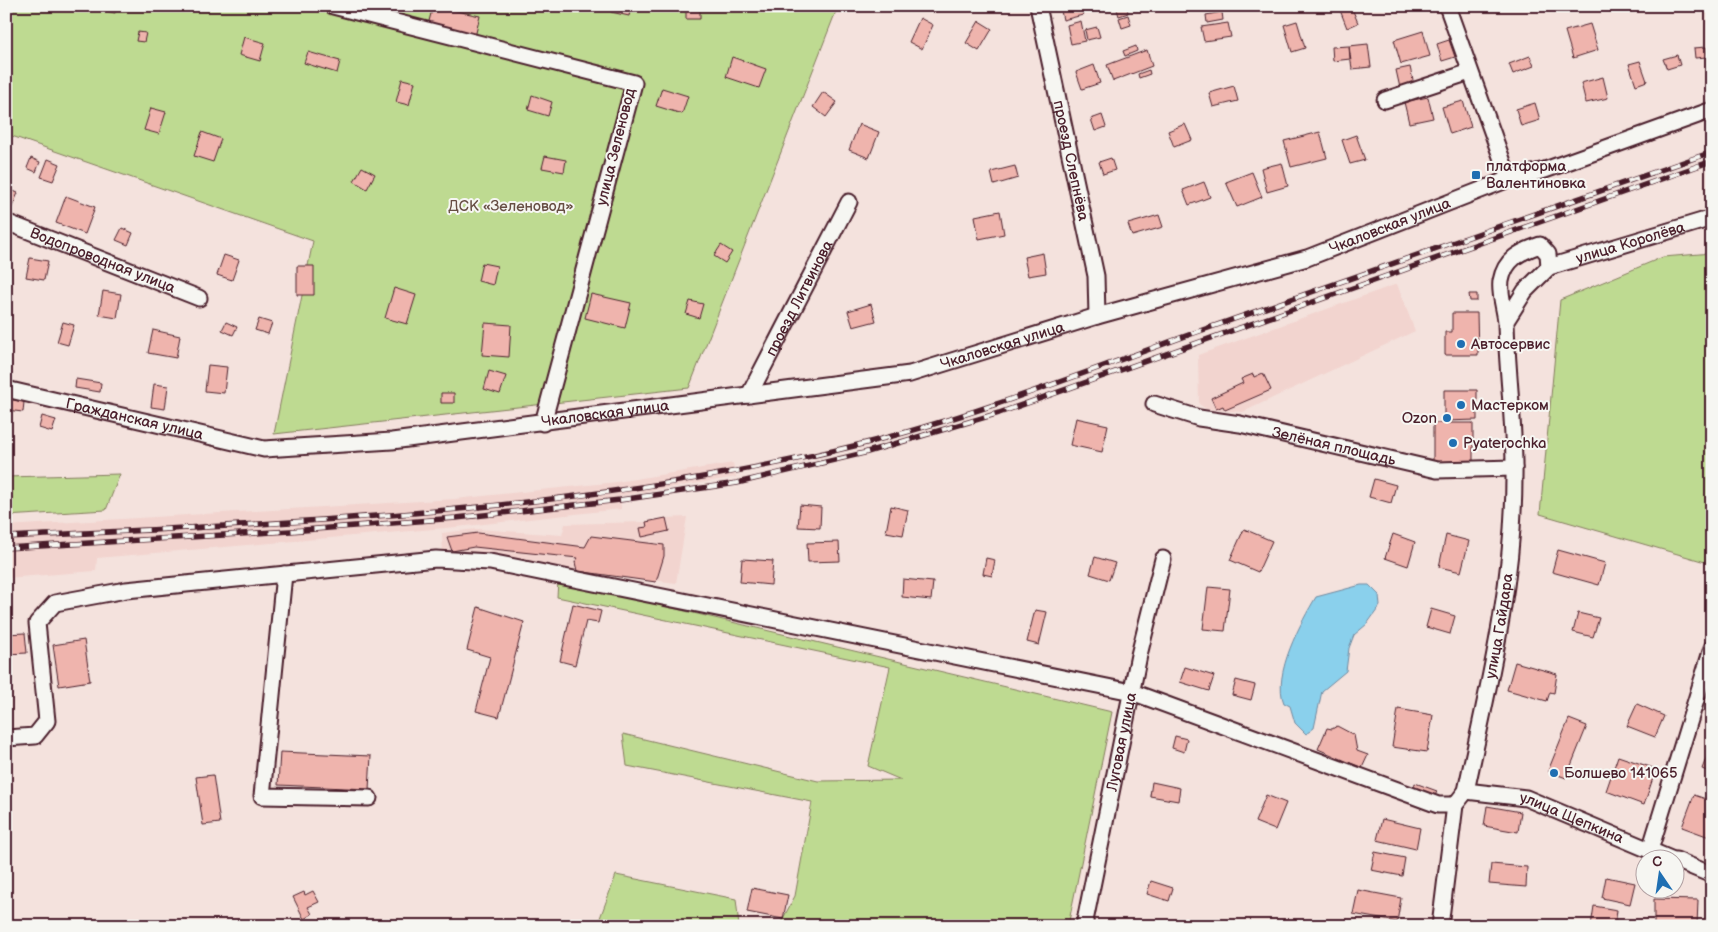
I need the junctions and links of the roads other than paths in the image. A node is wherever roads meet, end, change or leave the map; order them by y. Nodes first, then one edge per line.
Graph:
1 (333, 6) edge
2 (1038, 6) edge
3 (1447, 6) edge
4 (1470, 72) junction
5 (1385, 100) dead end
6 (1712, 110) edge
7 (1509, 179) junction
8 (849, 202) dead end
9 (1712, 218) edge
10 (6, 222) edge
11 (1549, 267) junction
12 (200, 298) dead end
13 (1097, 316) junction
14 (1506, 321) junction
15 (6, 389) edge
16 (749, 395) junction
17 (1154, 404) dead end
18 (543, 423) junction
19 (264, 449) joint
20 (1514, 468) junction
21 (1164, 559) dead end
22 (284, 574) junction
23 (1712, 648) edge
24 (1132, 692) junction
25 (6, 738) edge
26 (1466, 791) junction
27 (369, 798) dead end
28 (1455, 805) junction
29 (1650, 850) joint
30 (1686, 865) edge
31 (1712, 876) edge
32 (1084, 926) edge
33 (1440, 926) edge

1 - 18 street, улица Зеленовод
2 - 13 street, проезд Слепнёва
3 - 4 street
4 - 5 street
4 - 7 street
6 - 7 street, Чкаловская улица
7 - 13 street, Чкаловская улица
8 - 16 street, проезд Литвинова
9 - 11 street, улица Королёва
10 - 12 street, Водопроводная улица
11 - 14 street
11 - 14 street, улица Гайдара
13 - 16 street, Чкаловская улица
14 - 20 street, улица Гайдара
15 - 19 street, Гражданская улица
16 - 18 street, Чкаловская улица
17 - 20 street, Зелёная площадь
18 - 19 street, Чкаловская улица
20 - 26 street, улица Гайдара
21 - 24 street, Луговая улица
22 - 24 street
22 - 25 street
22 - 27 street
23 - 29 street
24 - 28 street
24 - 32 street, Луговая улица
26 - 28 street, улица Гайдара
26 - 29 street, улица Щепкина
28 - 33 street
30 - 31 street, улица Щепкина

